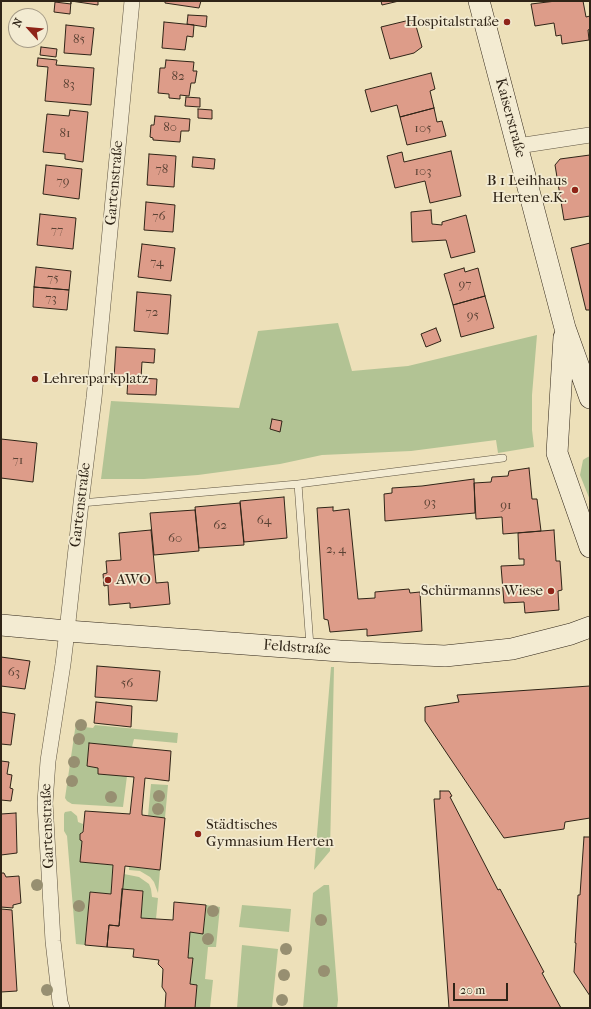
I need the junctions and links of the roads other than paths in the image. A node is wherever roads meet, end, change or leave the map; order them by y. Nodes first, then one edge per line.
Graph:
1 (132, 1) edge
2 (479, 1) edge
3 (590, 135) edge
4 (518, 146) junction
5 (565, 328) junction
6 (590, 398) edge
7 (503, 458) dead end
8 (298, 484) junction
9 (81, 503) junction
10 (590, 547) edge
11 (1, 625) edge
12 (590, 627) edge
13 (67, 631) junction
14 (310, 649) junction
15 (62, 1008) edge

1 - 9 street, Gartenstraße
2 - 4 main road, Kaiserstraße
3 - 4 street
4 - 5 main road, Kaiserstraße
5 - 6 main road, Kaiserstraße
5 - 10 main road, Kaiserstraße
7 - 8 lane
8 - 9 lane
8 - 14 lane
9 - 13 street, Gartenstraße
11 - 13 main road, Feldstraße
12 - 14 main road, Feldstraße
13 - 14 main road, Feldstraße
13 - 15 street, Gartenstraße

